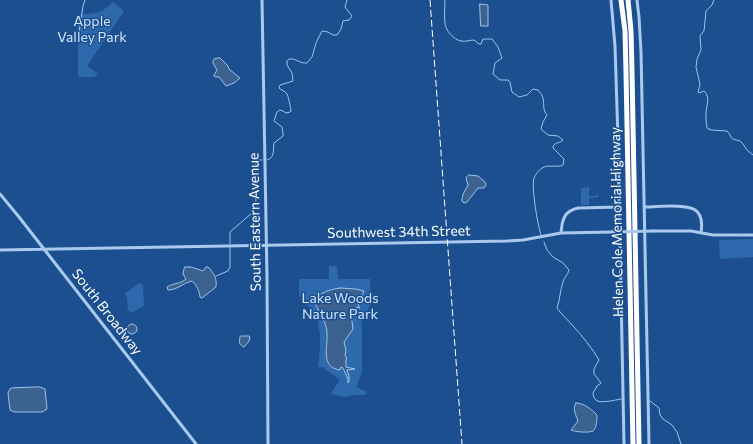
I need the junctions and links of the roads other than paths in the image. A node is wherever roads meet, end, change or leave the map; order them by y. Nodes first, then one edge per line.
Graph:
1 (262, 0) edge
2 (611, 0) edge
3 (621, 0) edge
4 (628, 0) edge
5 (637, 0) edge
6 (0, 194) edge
7 (620, 207) junction
8 (644, 207) junction
9 (561, 233) junction
10 (701, 233) junction
11 (753, 235) edge
12 (266, 245) junction
13 (45, 249) junction
14 (53, 249) junction
15 (0, 250) edge
16 (50, 256) junction
17 (196, 444) edge
18 (268, 444) edge
19 (624, 444) edge
20 (633, 444) edge
21 (640, 444) edge
22 (649, 444) edge

1 - 12 street, South Eastern Avenue
2 - 7 street
3 - 20 highway, Helen Cole Memorial Highway
4 - 21 highway, Helen Cole Memorial Highway
5 - 8 street
6 - 13 street, South Broadway
7 - 9 street
7 - 19 street
8 - 10 street
8 - 22 street
9 - 10 street, Southwest 34th Street, bridge
9 - 12 street, Southwest 34th Street
10 - 11 street, Southwest 34th Street
12 - 14 street, Southwest 34th Street
12 - 18 street, South Eastern Avenue
13 - 14 street, Southwest 34th Street
13 - 15 street, Southwest 34th Street
13 - 16 street, South Broadway
14 - 16 street
16 - 17 street, South Broadway

